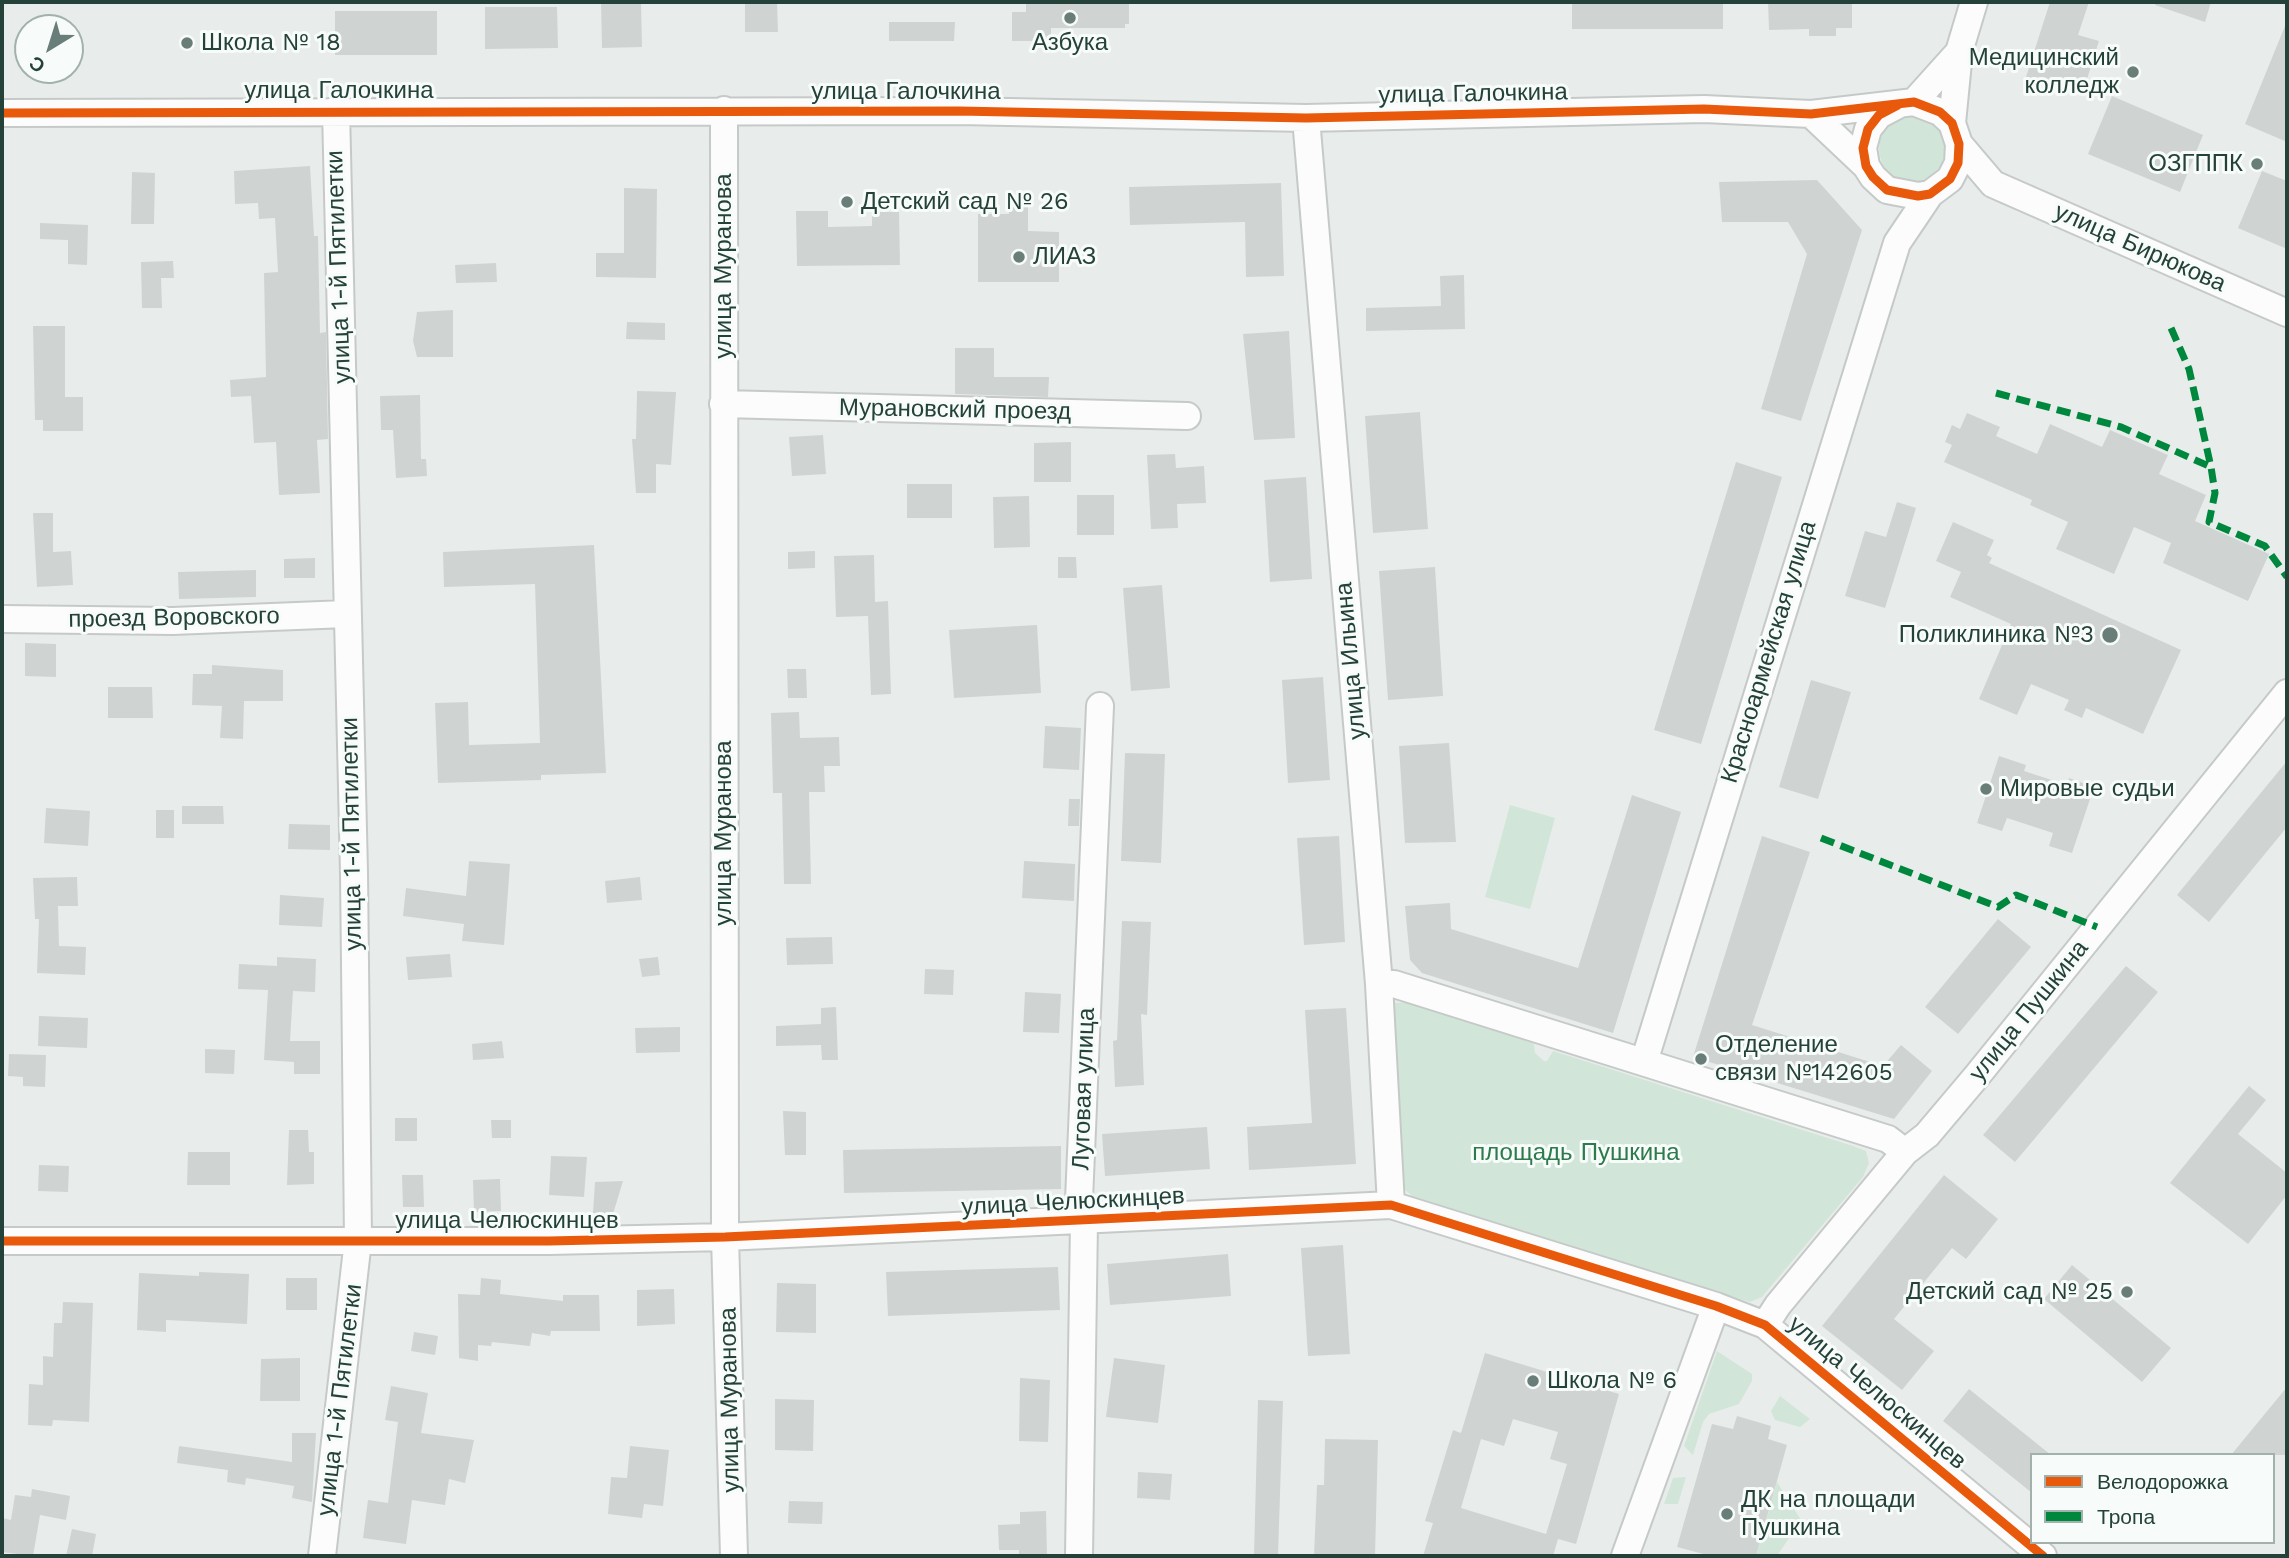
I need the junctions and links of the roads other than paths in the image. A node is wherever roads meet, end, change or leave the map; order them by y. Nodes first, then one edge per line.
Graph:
1 (1974, 2) edge
2 (1959, 52) junction
3 (1906, 103) junction
4 (336, 110) junction
5 (724, 110) junction
6 (2, 113) edge
7 (1811, 114) junction
8 (1306, 118) junction
9 (1955, 134) junction
10 (1866, 166) junction
11 (1993, 184) junction
12 (1887, 190) junction
13 (1936, 190) junction
14 (1897, 243) junction
15 (2287, 313) edge
16 (723, 404) junction
17 (1187, 416) dead end
18 (346, 614) junction
19 (2, 619) edge
20 (2287, 693) edge
21 (1100, 706) dead end
22 (1379, 984) junction
23 (1644, 1062) junction
24 (1905, 1152) junction
25 (1391, 1205) junction
26 (1084, 1222) junction
27 (725, 1237) junction
28 (358, 1240) junction
29 (2, 1241) edge
30 (1716, 1306) junction
31 (1765, 1325) junction
32 (1633, 1554) edge
33 (322, 1556) edge
34 (734, 1556) edge
35 (1079, 1556) edge
36 (2043, 1556) edge

1 - 2 street
2 - 3 street
2 - 9 street
3 - 7 street, улица Галочкина
3 - 9 street
3 - 10 street
4 - 5 street, улица Галочкина
4 - 6 street, улица Галочкина
4 - 18 street, улица 1-й Пятилетки
5 - 8 street, улица Галочкина
5 - 16 street, улица Муранова
7 - 8 street, улица Галочкина
7 - 10 street
8 - 22 street, улица Ильина
9 - 11 street
9 - 13 street
10 - 12 street
11 - 13 street
11 - 15 street, улица Бирюкова
12 - 13 street
12 - 14 street
13 - 14 street
14 - 23 street, Красноармейская улица
16 - 17 street, Мурановский проезд
16 - 27 street, улица Муранова
18 - 19 street, проезд Воровского
18 - 28 street, улица 1-й Пятилетки
20 - 24 street, улица Пушкина
21 - 26 street, Луговая улица
22 - 23 street
22 - 25 street, улица Ильина
23 - 24 street
24 - 31 street, улица Пушкина
25 - 26 street, улица Челюскинцев
25 - 30 street, улица Челюскинцев
26 - 27 street, улица Челюскинцев
26 - 35 street, Луговая улица
27 - 28 street, улица Челюскинцев
27 - 34 street, улица Муранова
28 - 29 street, улица Челюскинцев
28 - 33 street, улица 1-й Пятилетки
30 - 31 street, улица Челюскинцев
30 - 32 street
31 - 36 street, улица Челюскинцев

